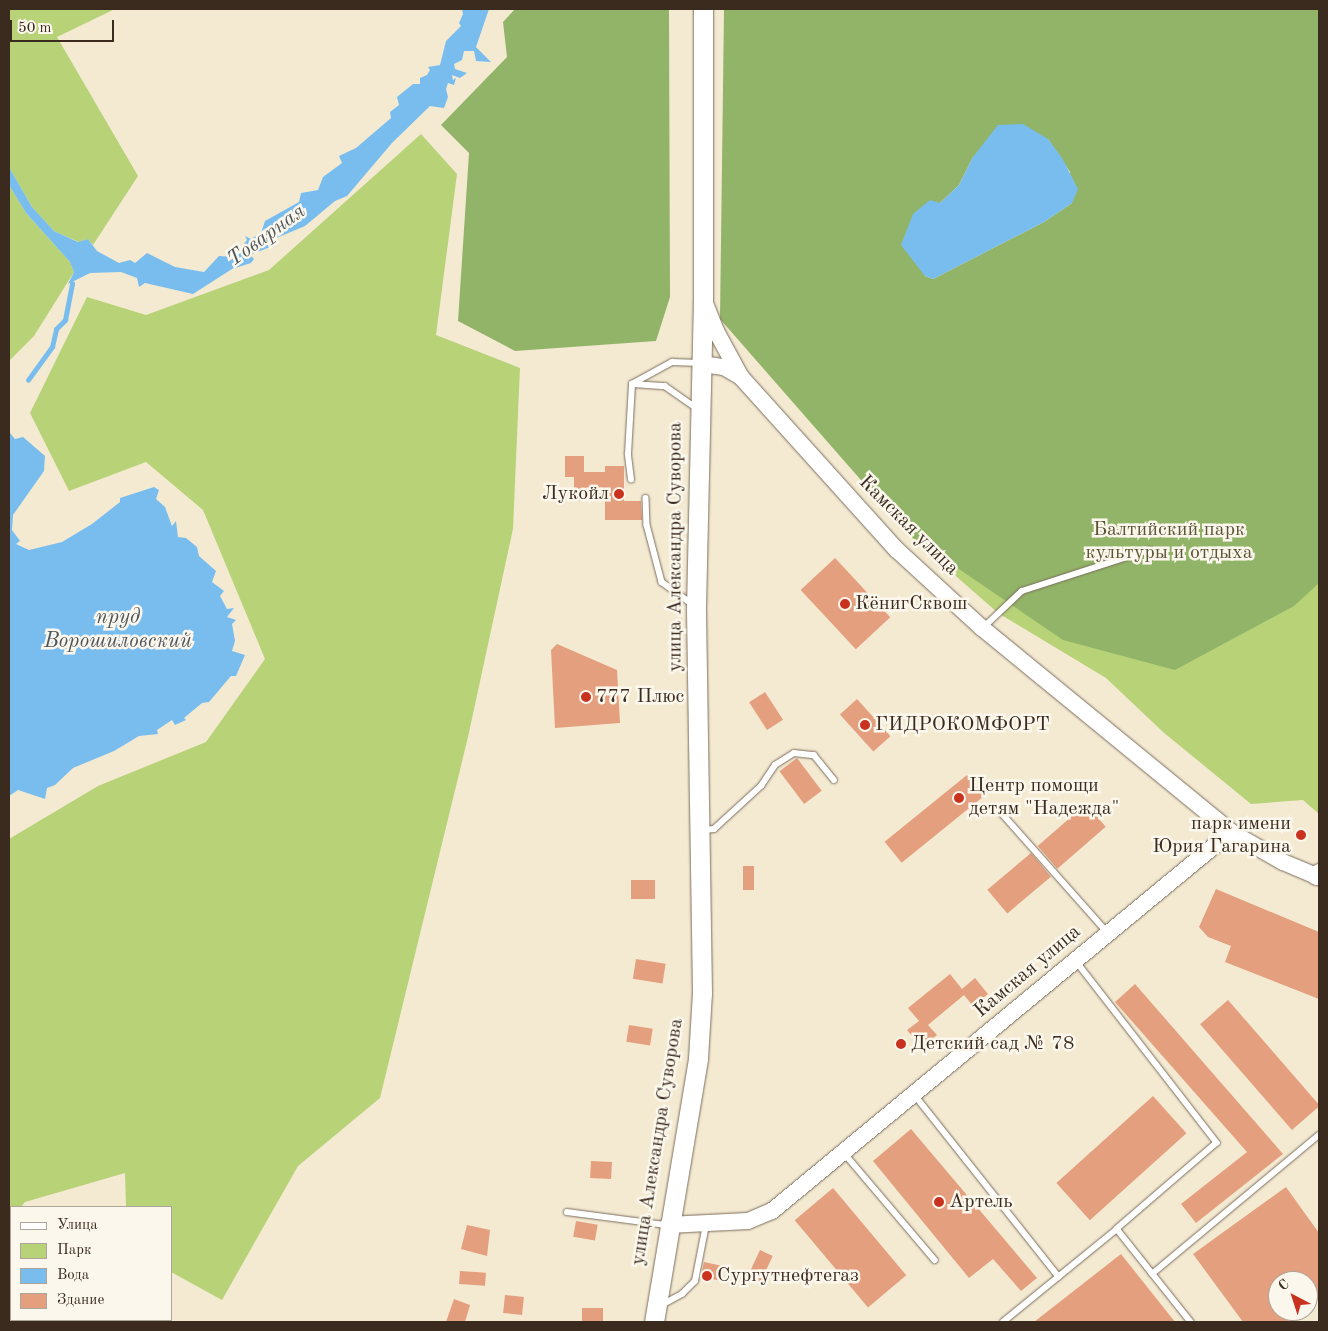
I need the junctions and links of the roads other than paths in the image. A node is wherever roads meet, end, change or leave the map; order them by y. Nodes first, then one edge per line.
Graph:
1 (703, 9) edge
2 (702, 297) junction
3 (702, 364) junction
4 (741, 377) junction
5 (632, 384) junction
6 (699, 409) junction
7 (631, 480) dead end
8 (646, 498) dead end
9 (1149, 550) dead end
10 (696, 608) junction
11 (982, 628) junction
12 (834, 780) dead end
13 (998, 809) dead end
14 (700, 830) junction
15 (1231, 832) junction
16 (1318, 875) edge
17 (1108, 934) junction
18 (1076, 961) junction
19 (914, 1094) junction
20 (1319, 1135) edge
21 (844, 1152) junction
22 (567, 1212) dead end
23 (668, 1225) junction
24 (706, 1225) junction
25 (1117, 1229) junction
26 (935, 1260) dead end
27 (1152, 1274) junction
28 (1058, 1277) junction
29 (655, 1316) edge
30 (1003, 1322) edge
31 (1191, 1322) edge

1 - 2 main road, улица Александра Суворова
2 - 3 main road, улица Александра Суворова
2 - 4 main road
3 - 4 main road, Камская улица
3 - 5 lane
3 - 6 main road, улица Александра Суворова
4 - 11 main road, Камская улица
5 - 6 lane
5 - 7 lane
6 - 10 main road, улица Александра Суворова
8 - 10 lane
9 - 11 lane
10 - 14 main road, улица Александра Суворова
11 - 15 main road, Камская улица
12 - 14 lane
13 - 17 lane
14 - 23 main road, улица Александра Суворова
15 - 16 main road, Камская улица
15 - 17 main road, Камская улица
17 - 18 main road, Камская улица
18 - 19 main road, Камская улица
18 - 25 lane
19 - 21 main road, Камская улица
19 - 28 lane
20 - 27 lane
21 - 24 main road, Камская улица
21 - 26 lane
22 - 23 lane
23 - 24 main road, Камская улица
23 - 29 main road, улица Александра Суворова
24 - 29 lane
25 - 27 lane
25 - 28 lane
27 - 31 lane
28 - 30 lane

